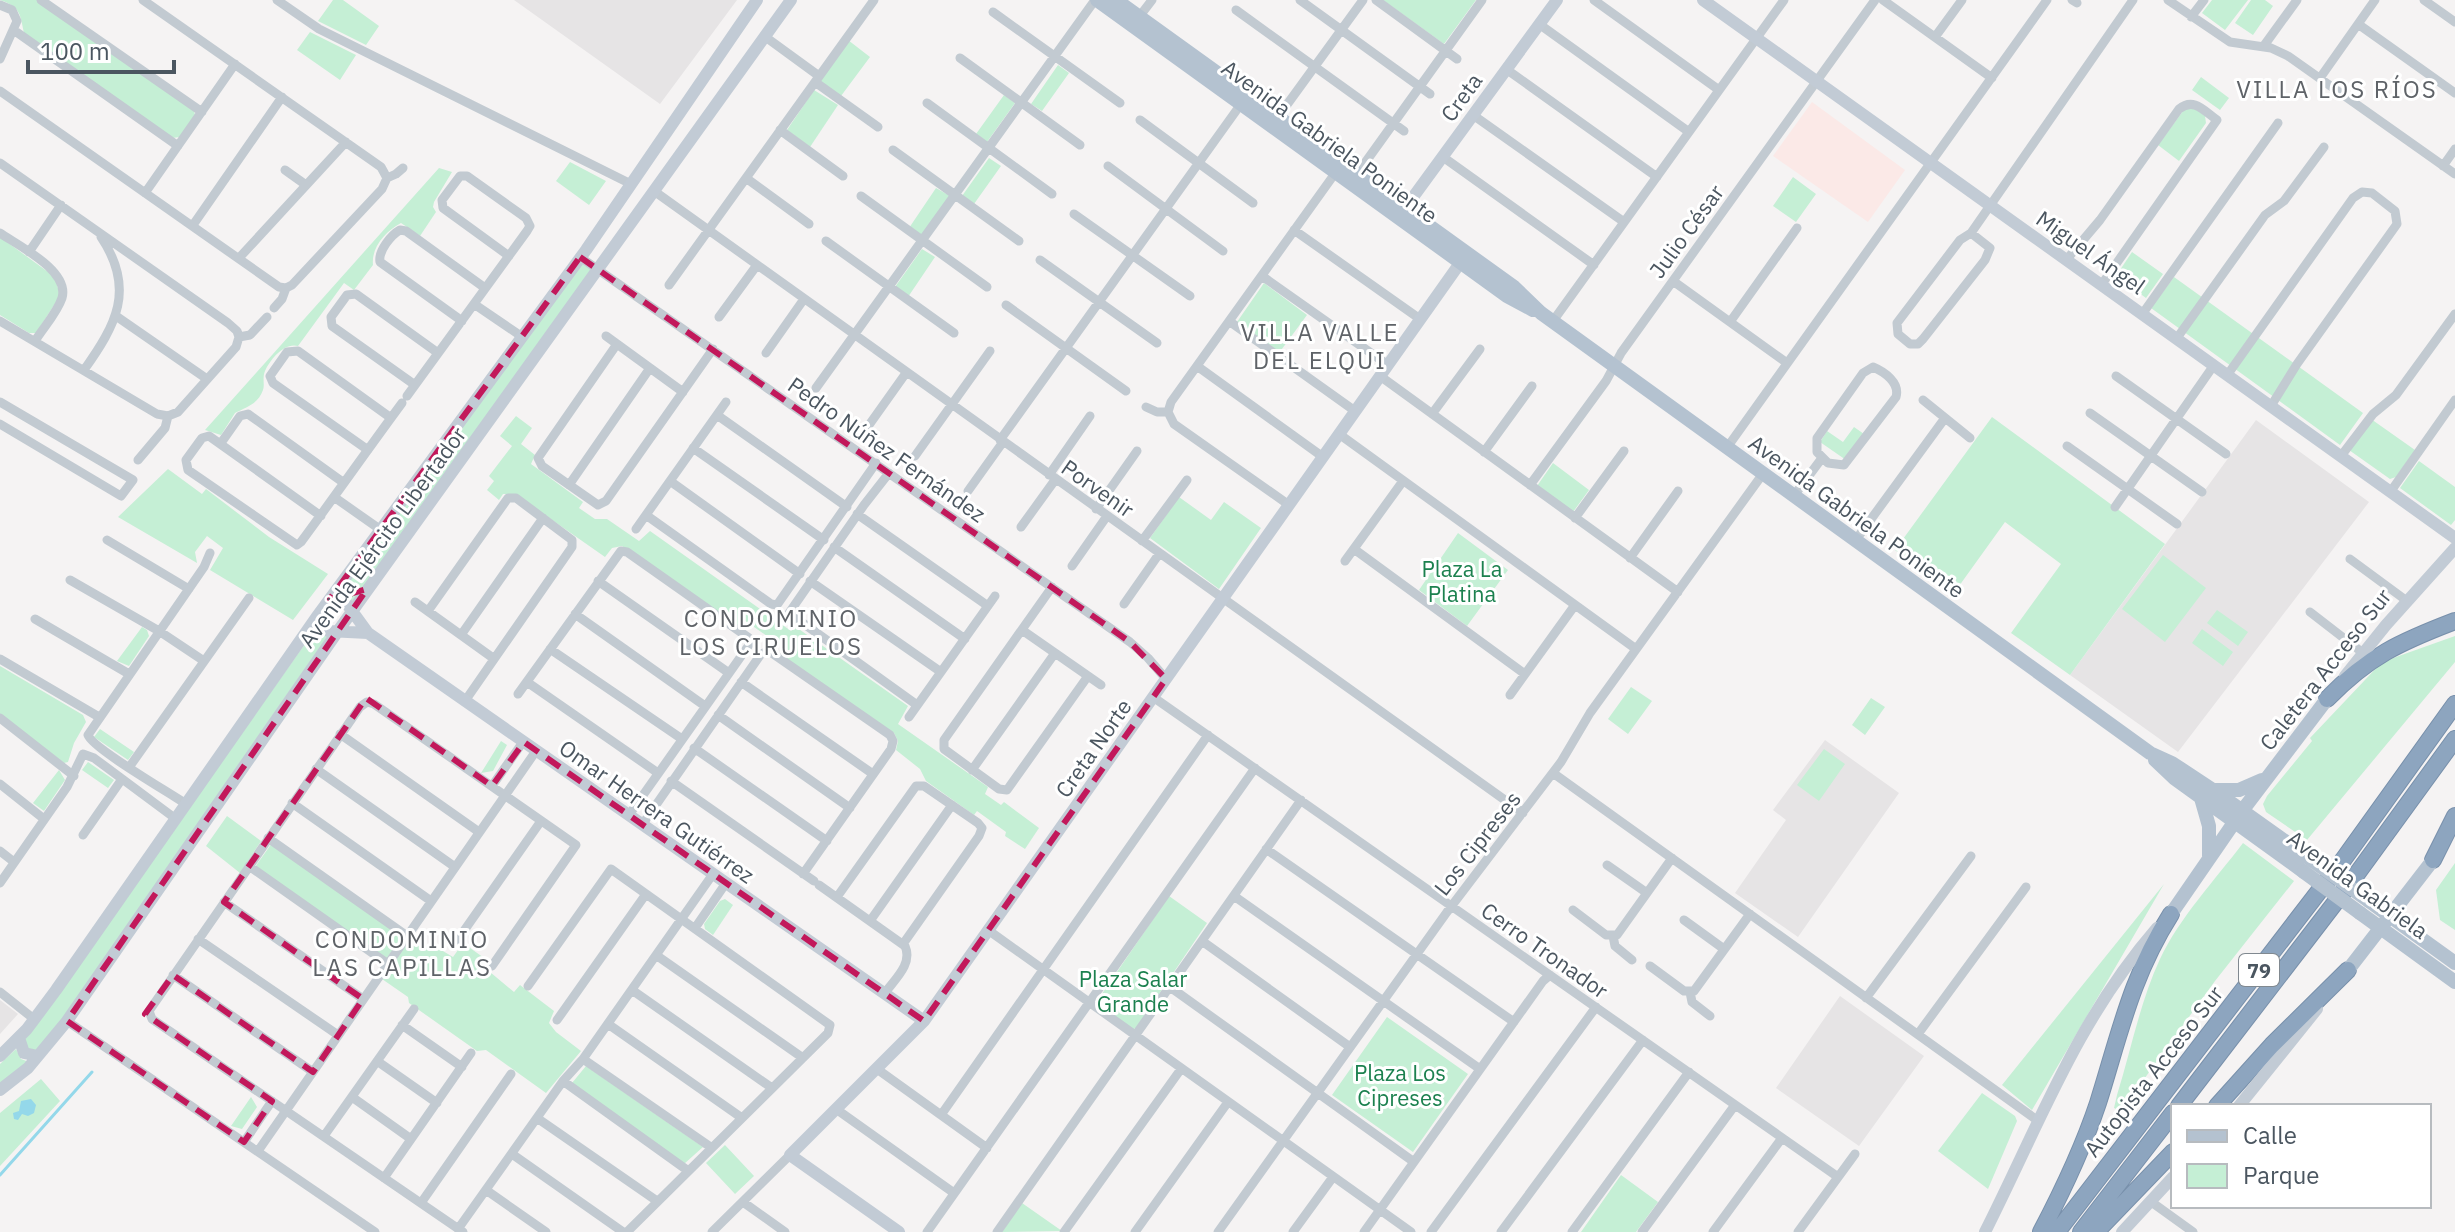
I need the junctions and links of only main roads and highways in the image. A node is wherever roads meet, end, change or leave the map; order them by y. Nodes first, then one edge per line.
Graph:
1 (757, 0) edge
2 (791, 0) edge
3 (1096, 0) edge
4 (1116, 0) edge
5 (1557, 0) edge
6 (1703, 0) edge
7 (683, 106) junction
8 (702, 122) junction
9 (631, 184) junction
10 (1402, 213) junction
11 (635, 217) junction
12 (1464, 258) junction
13 (2455, 538) edge
14 (2455, 548) edge
15 (329, 600) junction
16 (352, 613) junction
17 (318, 615) junction
18 (2455, 621) edge
19 (338, 631) junction
20 (368, 633) junction
21 (2327, 699) junction
22 (2455, 704) edge
23 (2455, 739) edge
24 (2269, 775) junction
25 (2207, 794) junction
26 (2238, 816) junction
27 (2455, 816) edge
28 (2455, 830) edge
29 (2208, 859) junction
30 (2433, 860) junction
31 (2411, 889) junction
32 (2171, 914) junction
33 (2386, 922) junction
34 (2410, 939) junction
35 (2361, 954) junction
36 (2455, 963) edge
37 (2348, 970) junction
38 (2455, 982) edge
39 (924, 1021) junction
40 (19, 1038) junction
41 (0, 1056) edge
42 (38, 1056) junction
43 (0, 1090) edge
44 (2181, 1104) edge
45 (2219, 1104) edge
46 (2241, 1104) edge
47 (2171, 1116) edge
48 (2171, 1154) edge
49 (2171, 1179) edge
50 (899, 1232) edge
51 (1985, 1232) edge
52 (2041, 1232) edge
53 (2057, 1232) edge
54 (2081, 1232) edge
55 (2096, 1232) edge
56 (2122, 1232) edge

1 - 7 main road, Avenida Ejército Libertador
2 - 8 main road, Avenida Ejército Libertador
3 - 10 main road, Avenida Gabriela Poniente
4 - 10 main road, Avenida Gabriela Poniente
5 - 10 main road, Creta
6 - 13 main road, Miguel Ángel
7 - 8 main road
7 - 9 main road, Avenida Ejército Libertador
8 - 11 main road, Avenida Ejército Libertador
9 - 11 main road
9 - 15 main road, Avenida Ejército Libertador
10 - 12 main road, Avenida Gabriela Poniente
11 - 16 main road, Avenida Ejército Libertador
12 - 25 main road, Avenida Gabriela Poniente
12 - 39 main road, Creta Norte
14 - 21 main road, Caletera Acceso Sur
15 - 16 main road, Omar Herrera Gutiérrez
15 - 17 main road, Avenida Ejército Libertador
16 - 19 main road, Avenida Ejército Libertador
16 - 20 main road, Omar Herrera Gutiérrez
17 - 19 main road
17 - 40 main road, Avenida Ejército Libertador
18 - 21 highway
19 - 20 main road
19 - 42 main road, Avenida Ejército Libertador
20 - 39 main road, Omar Herrera Gutiérrez
21 - 24 main road, Caletera Acceso Sur
22 - 53 highway, Autopista Acceso Sur / 79
23 - 44 highway, Autopista Acceso Sur / 79
24 - 25 main road
24 - 26 main road, Caletera Acceso Sur
25 - 26 main road, Avenida Gabriela Poniente
25 - 29 main road
26 - 29 main road, Caletera Acceso Sur
26 - 33 main road, Avenida Gabriela, bridge
27 - 30 highway
28 - 30 main road
29 - 32 main road, Caletera Acceso Sur
30 - 31 main road
31 - 33 main road
31 - 34 main road
32 - 51 main road
32 - 52 highway
33 - 34 main road, Avenida Gabriela
33 - 35 main road
34 - 35 main road
34 - 36 main road, Avenida Gabriela
34 - 38 main road, Avenida Gabriela
35 - 37 main road
37 - 45 highway
37 - 46 main road
39 - 50 main road, Creta Norte
40 - 41 main road, Avenida Ejército Libertador
40 - 42 main road
42 - 43 main road, Avenida Ejército Libertador
47 - 54 highway, Autopista Acceso Sur
48 - 55 highway
49 - 56 main road

